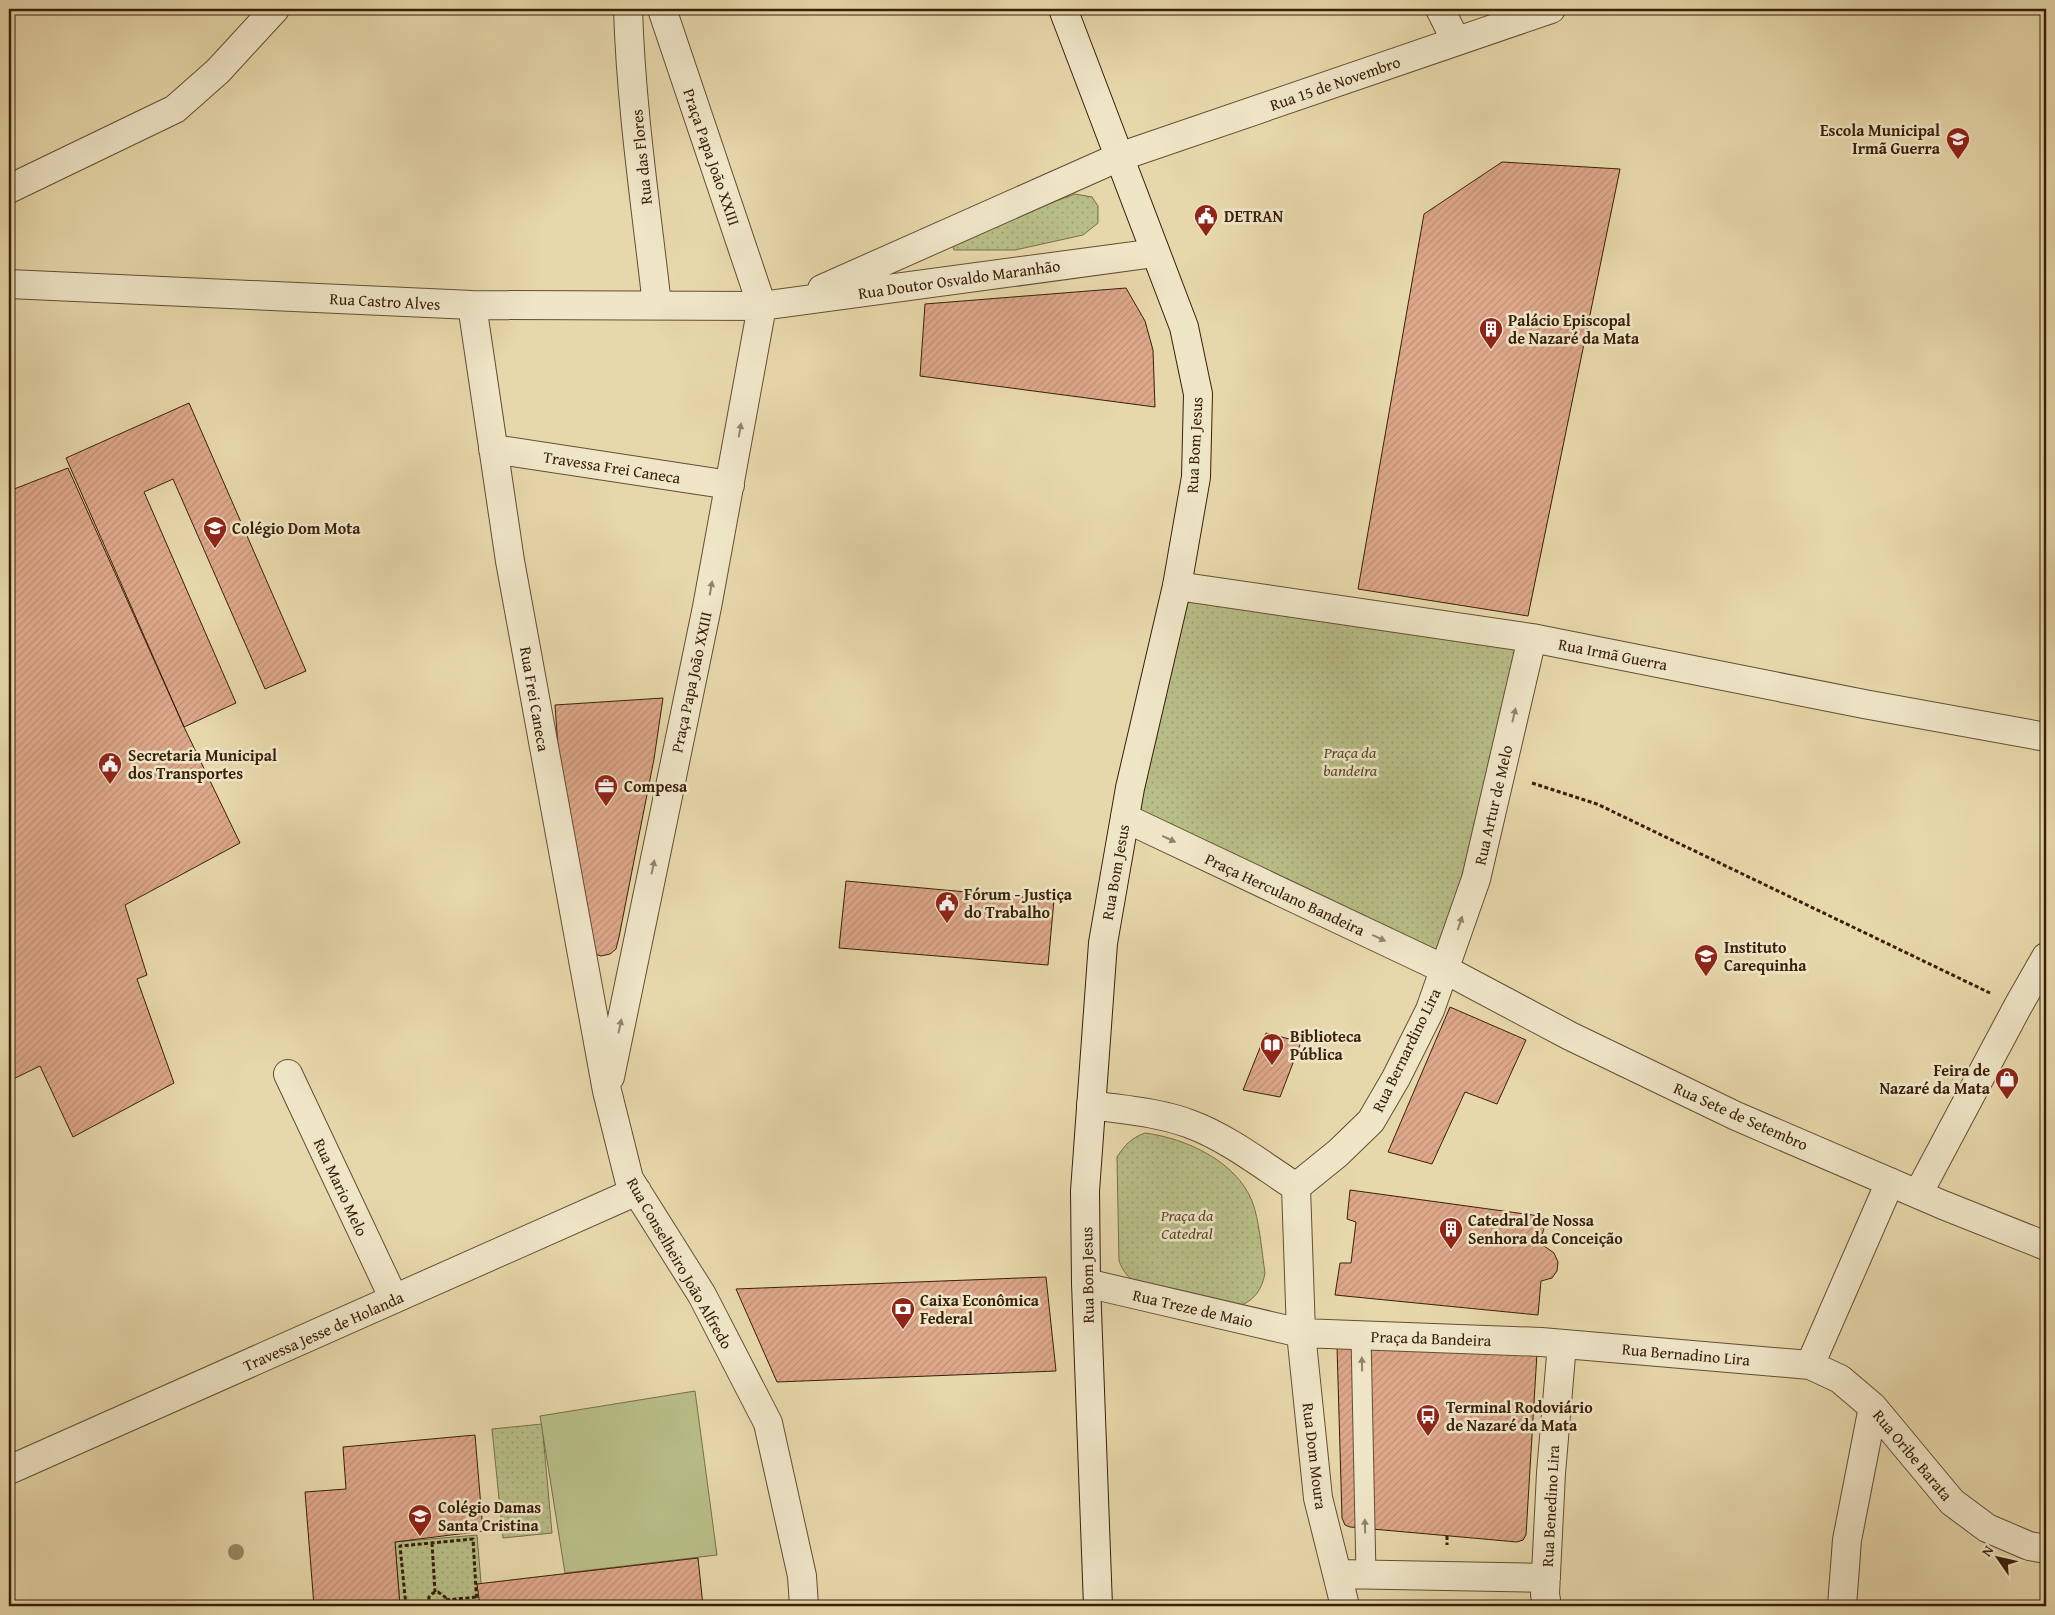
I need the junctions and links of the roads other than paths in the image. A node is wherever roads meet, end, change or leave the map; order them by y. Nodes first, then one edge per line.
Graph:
1 (275, 9) edge
2 (628, 9) edge
3 (662, 9) edge
4 (1063, 9) edge
5 (1440, 9) edge
6 (1551, 9) edge
7 (1456, 41) junction
8 (1119, 157) junction
9 (9, 189) edge
10 (1155, 253) junction
11 (9, 284) edge
12 (793, 301) junction
13 (472, 305) junction
14 (657, 305) junction
15 (762, 306) junction
16 (493, 449) junction
17 (730, 482) junction
18 (1177, 586) junction
19 (1532, 638) junction
20 (2046, 738) edge
21 (1125, 818) junction
22 (2046, 957) edge
23 (1444, 970) junction
24 (288, 1074) dead end
25 (607, 1091) junction
26 (1091, 1105) junction
27 (1890, 1182) junction
28 (1296, 1187) junction
29 (637, 1191) junction
30 (1918, 1194) junction
31 (2046, 1246) edge
32 (1086, 1283) junction
33 (394, 1299) junction
34 (1301, 1333) junction
35 (1361, 1336) junction
36 (1562, 1344) junction
37 (1810, 1365) junction
38 (1873, 1407) junction
39 (9, 1470) edge
40 (2046, 1549) edge
41 (1337, 1574) junction
42 (1366, 1575) junction
43 (1546, 1578) junction
44 (804, 1606) edge
45 (1098, 1606) edge
46 (1345, 1606) edge
47 (1547, 1606) edge
48 (1842, 1606) edge

1 - 9 street
2 - 14 street, Rua das Flores
3 - 15 street, Praça Papa João XXIII
4 - 8 street, Rua Bom Jesus
5 - 7 street
6 - 7 street, Rua 15 de Novembro
7 - 8 street, Rua 15 de Novembro
8 - 10 street, Rua Bom Jesus
8 - 12 street, Rua 15 de Novembro
10 - 12 street, Rua Doutor Osvaldo Maranhão
10 - 18 street, Rua Bom Jesus
11 - 13 street, Rua Castro Alves
12 - 15 street, Rua Doutor Osvaldo Maranhão
13 - 14 street, Rua Castro Alves
13 - 16 street, Rua Frei Caneca
14 - 15 street, Rua Castro Alves
17 -> 15 street, Praça Papa João XXIII
16 - 17 street, Travessa Frei Caneca
16 - 25 street, Rua Frei Caneca
25 -> 17 street, Praça Papa João XXIII
18 - 19 street, Rua Irmã Guerra
18 - 21 street, Rua Bom Jesus
19 - 20 street, Rua Irmã Guerra
23 -> 19 street, Rua Artur de Melo
21 -> 23 street, Praça Herculano Bandeira
21 - 26 street, Rua Bom Jesus
22 - 30 street
23 - 27 street, Rua Sete de Setembro
23 - 28 street, Rua Bernardino Lira
24 - 33 street, Rua Mario Melo
25 - 29 street, Rua Conselheiro João Alfredo
26 - 28 street
26 - 32 street, Rua Bom Jesus
27 - 30 street, Rua Sete de Setembro
27 - 37 street
28 - 34 street, Rua Dom Moura
29 - 33 street, Travessa Jesse de Holanda
29 - 44 street, Rua Conselheiro João Alfredo
30 - 31 street, Rua Sete de Setembro
32 - 34 street, Rua Treze de Maio
32 - 45 street, Rua Bom Jesus
33 - 39 street, Travessa Jesse de Holanda
34 - 35 street, Praça da Bandeira
34 - 41 street, Rua Dom Moura
35 - 36 street, Praça da Bandeira
42 -> 35 lane
36 - 37 street, Rua Bernadino Lira
36 - 43 street, Rua Benedino Lira
37 - 38 street, Rua Oribe Barata
38 - 40 street, Rua Oribe Barata
38 - 48 street
41 - 42 street
41 - 46 street, Rua Dom Moura
42 - 43 street
43 - 47 street

